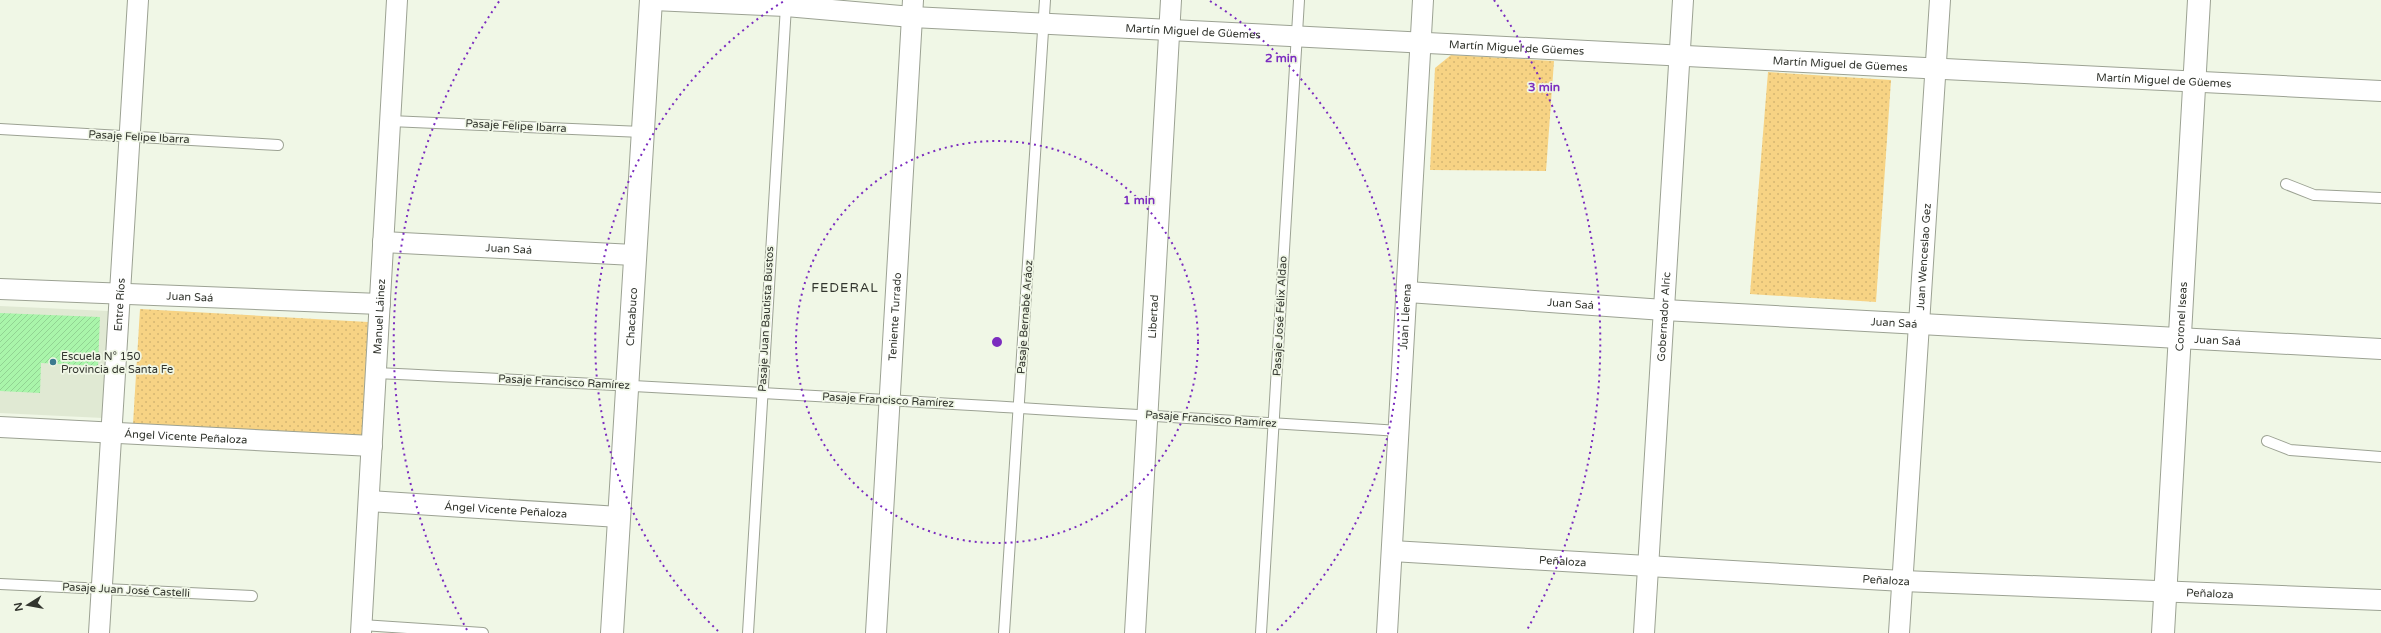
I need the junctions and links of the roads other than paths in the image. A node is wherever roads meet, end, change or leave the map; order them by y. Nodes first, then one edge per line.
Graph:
1 (138, 0) edge
2 (397, 0) edge
3 (652, 0) edge
4 (1046, 0) edge
5 (1171, 0) edge
6 (1299, 0) edge
7 (1423, 0) edge
8 (1683, 0) edge
9 (1940, 0) edge
10 (2198, 0) edge
11 (786, 6) junction
12 (912, 8) edge
13 (1044, 23) junction
14 (1170, 30) junction
15 (1297, 36) junction
16 (1421, 42) junction
17 (1679, 55) junction
18 (1936, 68) junction
19 (2194, 81) junction
20 (2381, 90) edge
21 (390, 121) junction
22 (0, 129) edge
23 (642, 132) junction
24 (130, 136) junction
25 (278, 145) dead end
26 (2286, 184) dead end
27 (2381, 198) edge
28 (383, 242) junction
29 (634, 255) junction
30 (0, 289) edge
31 (1408, 292) junction
32 (120, 294) junction
33 (380, 304) junction
34 (1664, 310) junction
35 (1919, 323) junction
36 (2180, 337) junction
37 (2381, 349) edge
38 (376, 373) junction
39 (627, 385) junction
40 (762, 393) junction
41 (890, 401) junction
42 (1019, 407) junction
43 (1148, 414) junction
44 (1274, 423) junction
45 (0, 427) edge
46 (1400, 432) junction
47 (112, 433) junction
48 (2267, 441) dead end
49 (372, 446) junction
50 (2381, 457) edge
51 (369, 501) junction
52 (619, 517) junction
53 (1392, 551) junction
54 (1648, 566) junction
55 (1903, 581) junction
56 (0, 584) edge
57 (102, 589) junction
58 (2165, 592) junction
59 (252, 596) dead end
60 (2381, 600) edge
61 (362, 629) edge
62 (99, 633) edge
63 (483, 633) edge
64 (612, 633) edge
65 (748, 633) edge
66 (876, 633) edge
67 (1004, 633) edge
68 (1135, 633) edge
69 (1261, 633) edge
70 (1387, 633) edge
71 (1644, 633) edge
72 (1899, 633) edge
73 (2163, 633) edge

1 - 24 street, Entre Ríos
2 - 21 street, Manuel Láinez
3 - 11 street, Martín Miguel de Güemes
3 - 23 main road, Chacabuco
4 - 13 lane, Pasaje Bernabé Aráoz
5 - 14 street, Libertad
6 - 15 lane, Pasaje José Félix Aldao
7 - 16 street, Juan Llerena
8 - 17 street, Gobernador Alric
9 - 18 street, Juan Wenceslao Gez
10 - 19 main road, Coronel Iseas
11 - 12 street, Martín Miguel de Güemes
11 - 40 lane, Pasaje Juan Bautista Bustos
12 - 13 street, Martín Miguel de Güemes
12 - 41 street, Teniente Turrado
13 - 14 street, Martín Miguel de Güemes
13 - 42 lane, Pasaje Bernabé Aráoz
14 - 15 street, Martín Miguel de Güemes
14 - 43 street, Libertad
15 - 16 street, Martín Miguel de Güemes
15 - 44 lane, Pasaje José Félix Aldao
16 - 17 street, Martín Miguel de Güemes
16 - 31 street, Juan Llerena
17 - 18 street, Martín Miguel de Güemes
17 - 34 street, Gobernador Alric
18 - 19 street, Martín Miguel de Güemes
18 - 35 street, Juan Wenceslao Gez
19 - 20 street, Martín Miguel de Güemes
19 - 36 main road, Coronel Iseas
21 - 23 lane, Pasaje Felipe Ibarra
21 - 28 street, Manuel Láinez
22 - 24 lane, Pasaje Felipe Ibarra
23 - 29 main road, Chacabuco
24 - 25 lane, Pasaje Felipe Ibarra
24 - 32 street, Entre Ríos
26 - 27 lane
28 - 29 street, Juan Saá
28 - 33 street, Manuel Láinez
29 - 39 main road, Chacabuco
30 - 32 street, Juan Saá
31 - 34 street, Juan Saá
31 - 46 street, Juan Llerena
32 - 33 street, Juan Saá
32 - 47 street, Entre Ríos
33 - 38 street, Manuel Láinez
34 - 35 street, Juan Saá
34 - 54 street, Gobernador Alric
35 - 36 street, Juan Saá
35 - 55 street, Juan Wenceslao Gez
36 - 37 street, Juan Saá
36 - 58 main road, Coronel Iseas
38 - 39 lane, Pasaje Francisco Ramírez
38 - 49 street, Manuel Láinez
39 - 40 lane, Pasaje Francisco Ramírez
39 - 52 main road, Chacabuco
40 - 41 lane, Pasaje Francisco Ramírez
40 - 65 lane, Pasaje Juan Bautista Bustos
41 - 42 lane, Pasaje Francisco Ramírez
41 - 66 street, Teniente Turrado
42 - 43 lane, Pasaje Francisco Ramírez
42 - 67 lane, Pasaje Bernabé Aráoz
43 - 44 lane, Pasaje Francisco Ramírez
43 - 68 street, Libertad
44 - 46 lane, Pasaje Francisco Ramírez
44 - 69 lane, Pasaje José Félix Aldao
45 - 47 street, Ángel Vicente Peñaloza
46 - 53 street, Juan Llerena
47 - 49 street, Ángel Vicente Peñaloza
47 - 57 street, Entre Ríos
48 - 50 lane
49 - 51 street, Manuel Láinez
51 - 52 street, Ángel Vicente Peñaloza
51 - 61 street, Manuel Láinez
52 - 64 main road, Chacabuco
53 - 54 street, Peñaloza
53 - 70 street, Juan Llerena
54 - 55 street, Peñaloza
54 - 71 street, Gobernador Alric
55 - 58 street, Peñaloza
55 - 72 street, Juan Wenceslao Gez
56 - 57 lane, Pasaje Juan José Castelli
57 - 59 lane, Pasaje Juan José Castelli
57 - 62 street, Entre Ríos
58 - 60 street, Peñaloza
58 - 73 main road, Coronel Iseas
61 - 63 lane

